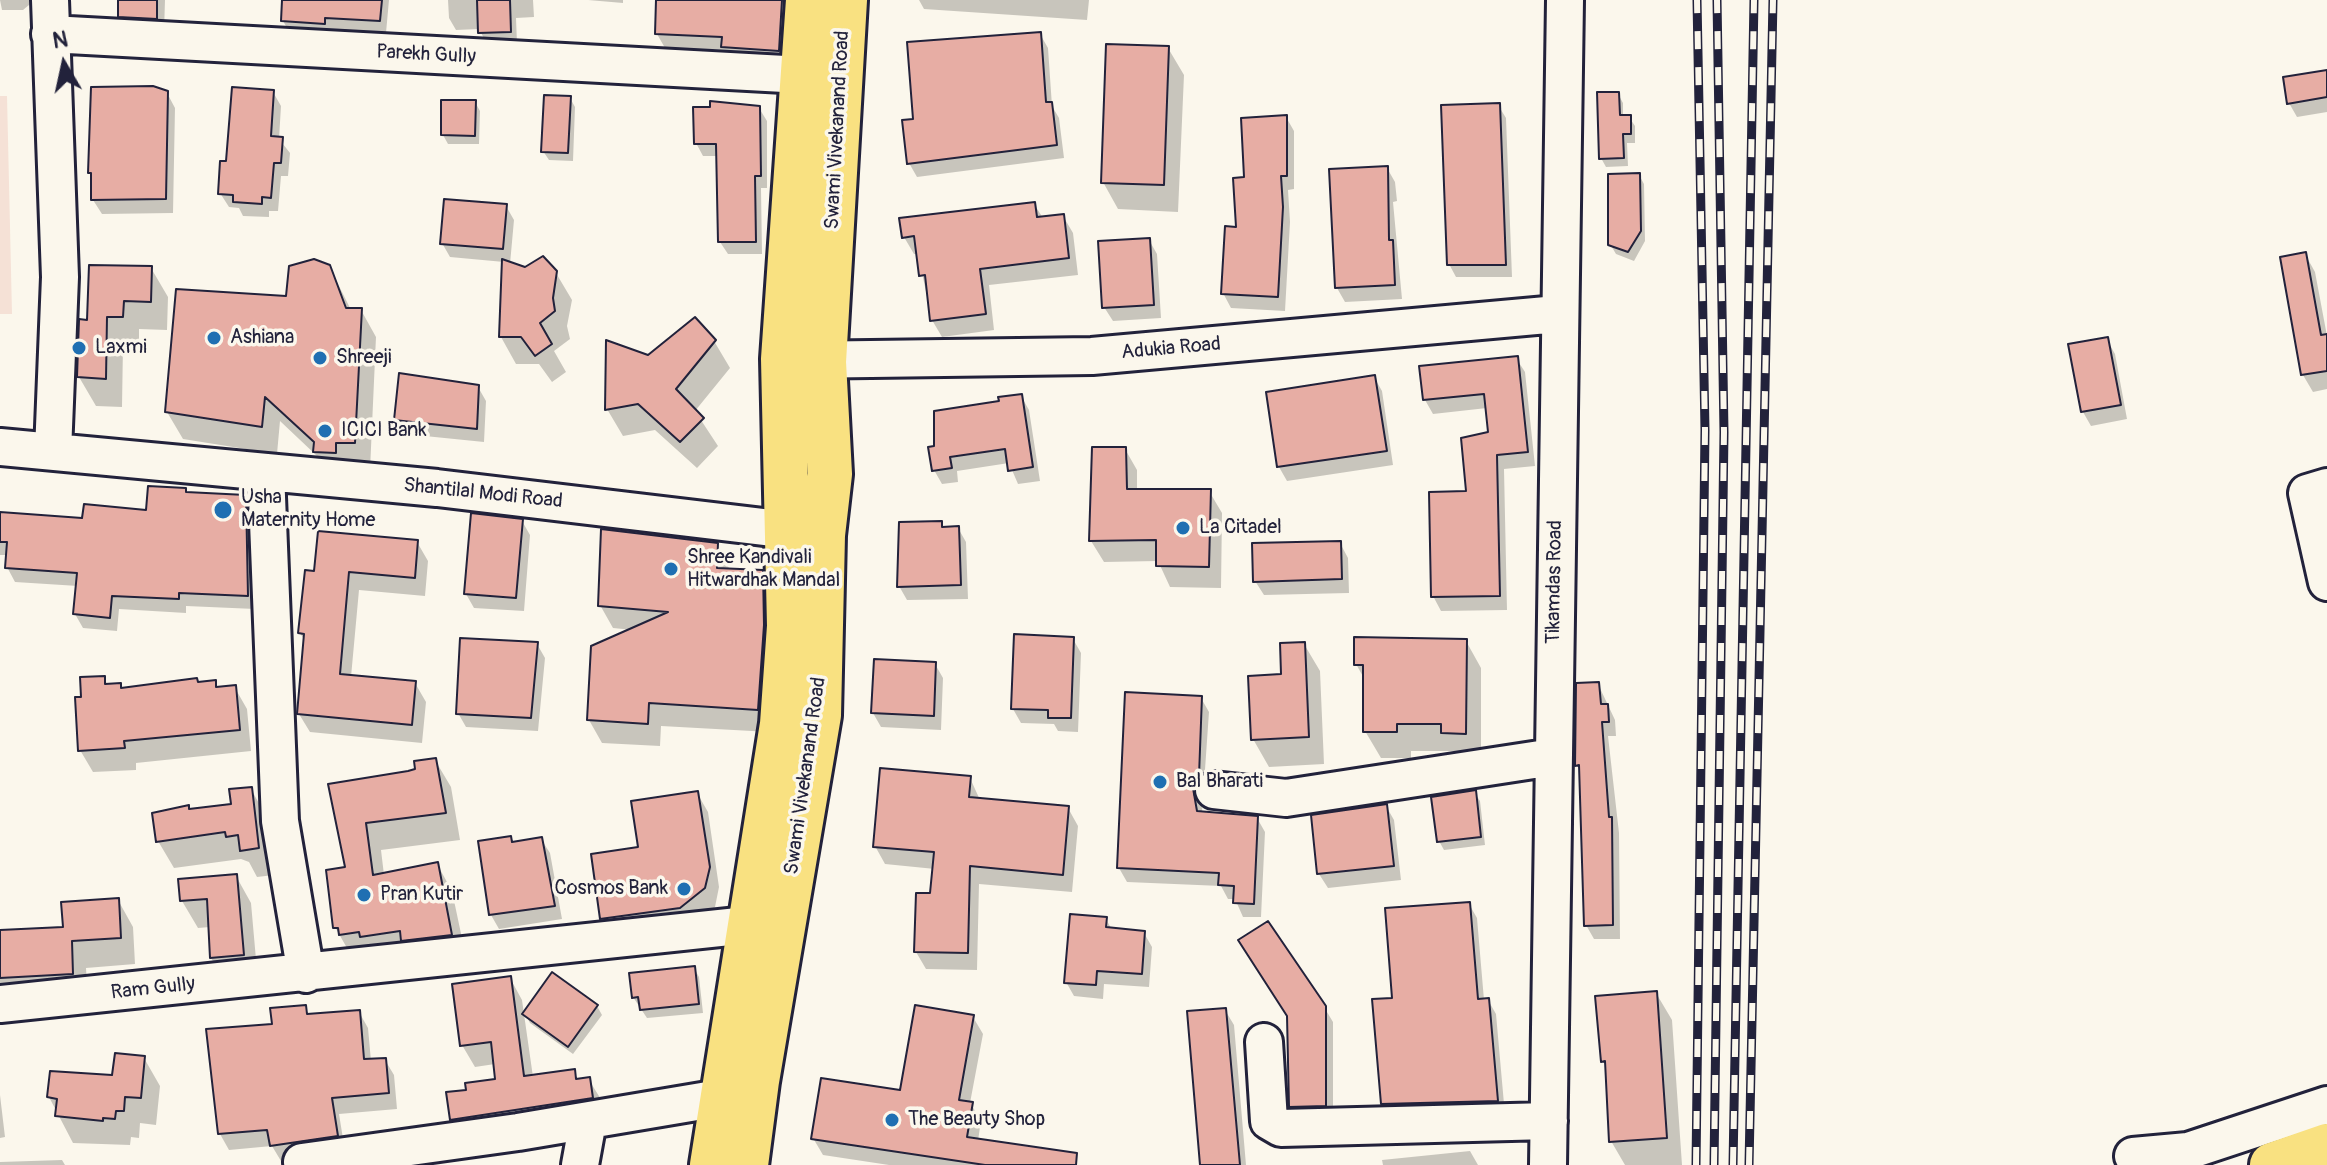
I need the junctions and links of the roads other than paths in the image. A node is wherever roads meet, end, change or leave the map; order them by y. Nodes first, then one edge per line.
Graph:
1 (808, 0) edge
2 (845, 0) edge
3 (1565, 0) edge
4 (50, 17) edge
5 (803, 75) junction
6 (1558, 314) junction
7 (803, 360) junction
8 (0, 447) edge
9 (53, 452) junction
10 (266, 472) junction
11 (2327, 487) edge
12 (806, 532) junction
13 (2327, 582) edge
14 (1553, 757) junction
15 (1214, 790) dead end
16 (748, 925) junction
17 (306, 974) junction
18 (0, 1004) edge
19 (1264, 1042) dead end
20 (720, 1098) junction
21 (2327, 1105) edge
22 (588, 1121) junction
23 (1549, 1121) junction
24 (2327, 1146) edge
25 (2133, 1156) dead end
26 (302, 1162) dead end
27 (580, 1165) edge
28 (712, 1165) edge
29 (746, 1165) edge
30 (1548, 1165) edge
31 (2272, 1165) edge

1 - 5 main road, Swami Vivekanand Road
2 - 7 main road, Swami Vivekanand Road
3 - 6 street, Tikamdas Road
4 - 5 street, Parekh Gully
4 - 9 street
5 - 7 main road, Swami Vivekanand Road
6 - 7 street, Adukia Road
6 - 14 street, Tikamdas Road
7 - 12 main road, Swami Vivekanand Road
8 - 9 street, Shantilal Modi Road
9 - 10 street, Shantilal Modi Road
10 - 12 street, Shantilal Modi Road
10 - 17 street
11 - 13 street
12 - 16 main road, Swami Vivekanand Road
12 - 29 main road, Swami Vivekanand Road
14 - 15 street
14 - 23 street, Tikamdas Road
16 - 17 street, Ram Gully
16 - 20 main road, Swami Vivekanand Road
17 - 18 street, Ram Gully
19 - 23 street
20 - 22 street
20 - 28 main road, Swami Vivekanand Road
21 - 25 street
22 - 26 street
22 - 27 street
23 - 30 street, Tikamdas Road
24 - 31 main road

